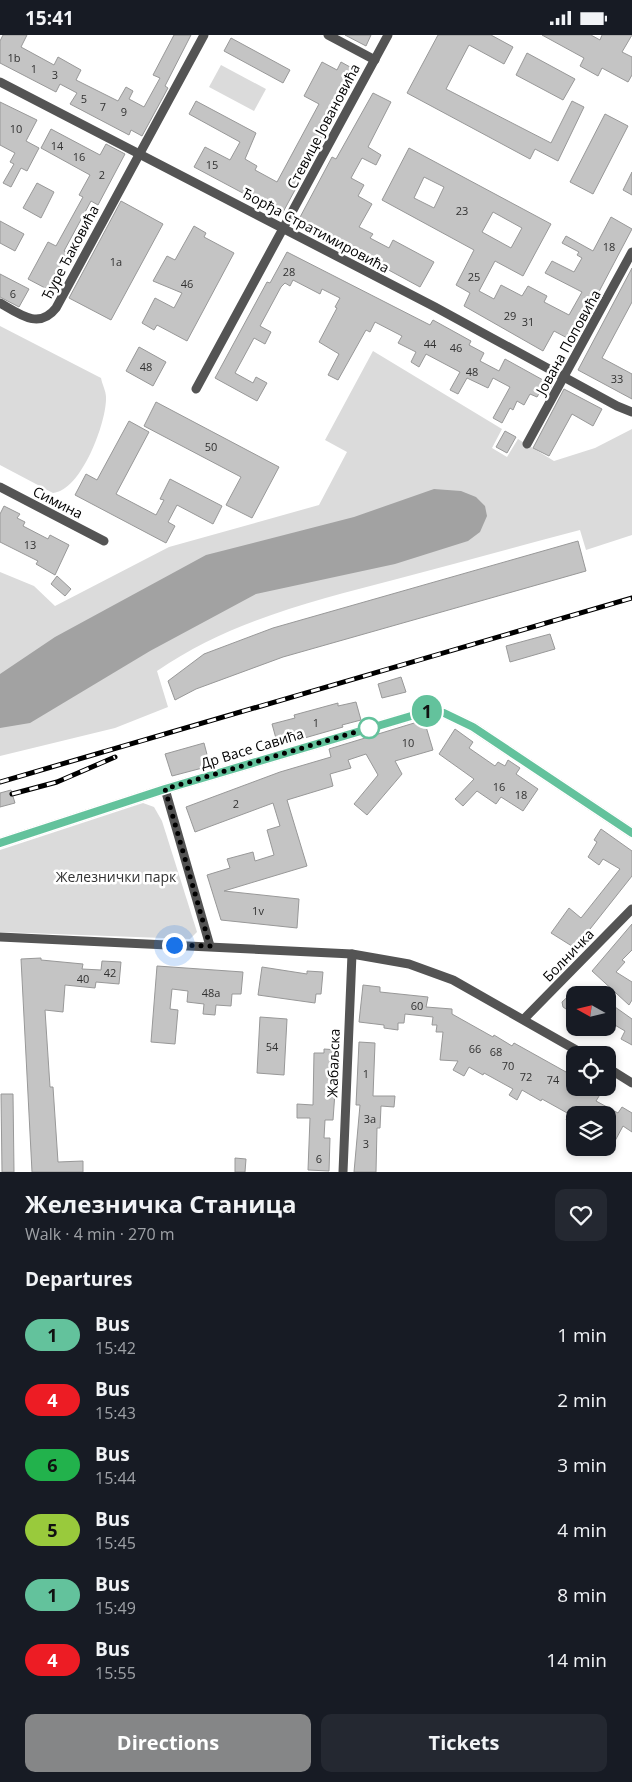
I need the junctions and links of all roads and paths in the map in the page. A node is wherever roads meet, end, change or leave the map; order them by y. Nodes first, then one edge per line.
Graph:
1 (204, 35) edge
2 (328, 35) edge
3 (388, 35) edge
4 (375, 60) junction
5 (0, 82) edge
6 (139, 153) junction
7 (283, 229) junction
8 (632, 252) edge
9 (0, 303) edge
10 (565, 378) junction
11 (196, 389) dead end
12 (632, 411) edge
13 (527, 444) dead end
14 (0, 487) edge
15 (104, 541) dead end
16 (165, 789) junction
17 (632, 833) edge
18 (0, 843) edge
19 (632, 909) edge
20 (0, 937) edge
21 (210, 946) junction
22 (352, 954) junction
23 (524, 1019) junction
24 (570, 1046) edge
25 (616, 1073) edge
26 (632, 1083) edge
27 (342, 1172) edge

1 - 6 street
2 - 4 street
3 - 4 street, Стевице Јовановића
4 - 7 street, Стевице Јовановића
5 - 6 street, Ђорђа Стратимировића
6 - 7 street, Ђорђа Стратимировића
6 - 9 street, Ђуре Ђаковића
7 - 10 street, Ђорђа Стратимировића
7 - 11 street, Стевице Јовановића
8 - 10 street, Јована Поповића
10 - 12 street, Ђорђа Стратимировића
10 - 13 street, Јована Поповића
14 - 15 street, Симина
16 - 17 street, Др Васе Савића
16 - 18 street, Др Васе Савића
16 - 21 street
19 - 23 street, Болничка
20 - 21 street
21 - 22 street
22 - 23 street
22 - 27 street, Жабаљска
23 - 24 street
25 - 26 street

